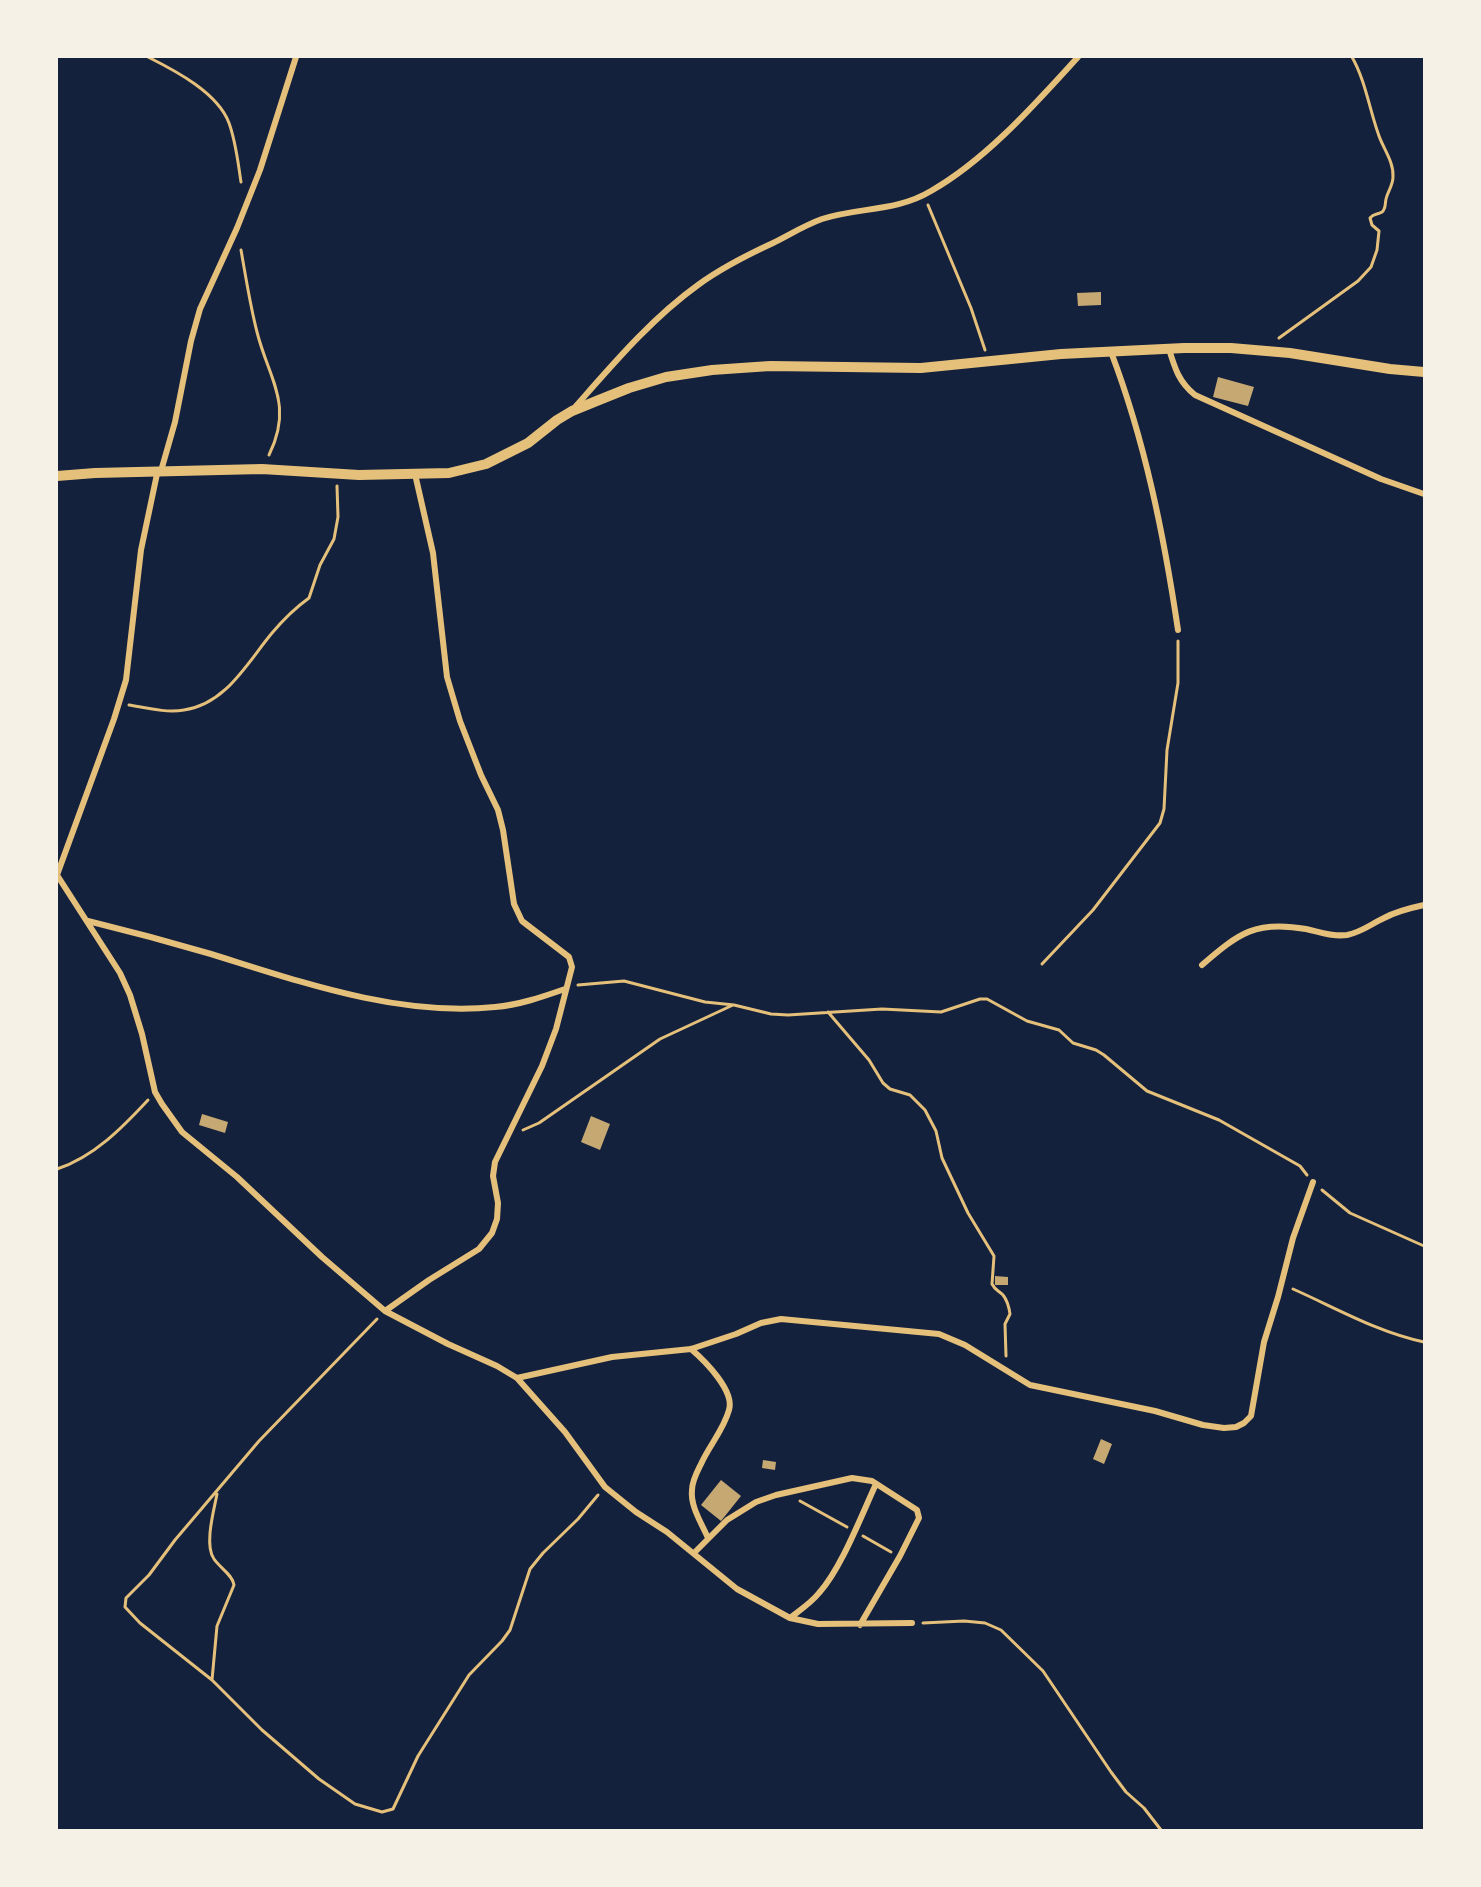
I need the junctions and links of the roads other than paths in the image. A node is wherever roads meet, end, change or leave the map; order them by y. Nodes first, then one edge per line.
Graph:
1 (296, 57) edge
2 (1078, 57) edge
3 (1169, 350) junction
4 (1111, 352) junction
5 (1424, 372) edge
6 (572, 411) junction
7 (161, 471) junction
8 (415, 474) junction
9 (57, 476) edge
10 (1424, 494) edge
11 (1178, 630) road end
12 (57, 875) edge
13 (1424, 905) edge
14 (88, 921) junction
15 (1203, 965) dead end
16 (565, 989) junction
17 (1312, 1182) road end
18 (385, 1311) junction
19 (691, 1349) junction
20 (517, 1378) junction
21 (876, 1484) junction
22 (708, 1538) junction
23 (694, 1553) junction
24 (790, 1618) junction
25 (912, 1623) road end
26 (860, 1625) junction

1 - 7 street
2 - 6 street
3 - 4 street
3 - 5 street
3 - 10 street
4 - 6 street
4 - 11 street
6 - 8 street
7 - 8 street
7 - 9 street
7 - 12 street
8 - 16 street
12 - 14 street
13 - 15 street
14 - 16 street
14 - 18 street
16 - 18 street
17 - 19 street
18 - 20 street
19 - 20 street
19 - 22 street
20 - 23 street
21 - 22 street
21 - 24 street
21 - 26 street
22 - 23 street
23 - 24 street
24 - 26 street
25 - 26 street

